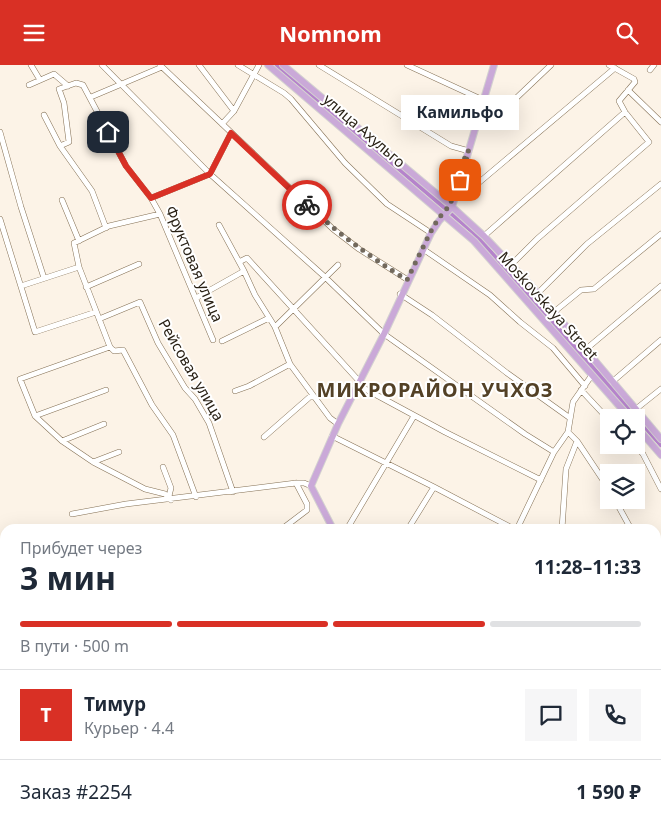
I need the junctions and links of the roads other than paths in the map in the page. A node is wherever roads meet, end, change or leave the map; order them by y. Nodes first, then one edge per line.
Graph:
1 (31, 65) edge
2 (102, 65) edge
3 (198, 65) edge
4 (238, 65) edge
5 (259, 65) edge
6 (268, 65) edge
7 (282, 65) edge
8 (319, 65) edge
9 (408, 65) edge
10 (551, 65) edge
11 (608, 65) edge
12 (654, 65) edge
13 (161, 66) edge
14 (492, 66) edge
15 (615, 68) junction
16 (650, 70) dead end
17 (253, 75) junction
18 (40, 80) junction
19 (121, 83) junction
20 (29, 85) dead end
21 (68, 86) junction
22 (628, 91) junction
23 (91, 97) junction
24 (483, 100) junction
25 (234, 111) junction
26 (625, 112) junction
27 (44, 115) dead end
28 (661, 122) edge
29 (476, 123) junction
30 (222, 124) junction
31 (0, 132) edge
32 (231, 133) junction
33 (60, 146) junction
34 (468, 151) junction
35 (210, 174) junction
36 (661, 184) edge
37 (455, 194) junction
38 (151, 198) junction
39 (62, 200) dead end
40 (451, 206) junction
41 (160, 214) junction
42 (443, 215) junction
43 (0, 219) edge
44 (219, 225) dead end
45 (106, 228) junction
46 (431, 233) junction
47 (661, 234) edge
48 (484, 235) junction
49 (76, 242) junction
50 (423, 249) junction
51 (239, 262) junction
52 (139, 263) dead end
53 (338, 265) dead end
54 (511, 265) junction
55 (79, 267) junction
56 (244, 271) junction
57 (325, 277) junction
58 (44, 278) junction
59 (407, 280) junction
60 (661, 285) edge
61 (22, 286) junction
62 (86, 287) junction
63 (538, 293) junction
64 (400, 295) junction
65 (196, 298) junction
66 (293, 309) junction
67 (96, 312) junction
68 (554, 312) junction
69 (270, 318) junction
70 (99, 319) junction
71 (275, 327) junction
72 (383, 333) junction
73 (213, 340) dead end
74 (222, 341) dead end
75 (661, 341) edge
76 (110, 347) junction
77 (585, 350) junction
78 (290, 364) junction
79 (592, 375) junction
80 (612, 382) junction
81 (358, 383) junction
82 (583, 388) junction
83 (661, 389) edge
84 (106, 390) dead end
85 (235, 391) dead end
86 (312, 395) junction
87 (600, 409) edge
88 (622, 409) edge
89 (636, 409) joint
90 (35, 416) junction
91 (414, 416) junction
92 (570, 418) junction
93 (645, 420) edge
94 (104, 424) dead end
95 (338, 424) junction
96 (568, 432) junction
97 (332, 436) junction
98 (645, 436) edge
99 (264, 437) dead end
100 (661, 439) edge
101 (62, 441) junction
102 (578, 441) junction
103 (119, 452) dead end
104 (554, 452) junction
105 (643, 454) edge
106 (661, 455) edge
107 (94, 462) junction
108 (386, 463) junction
109 (163, 467) dead end
110 (600, 475) edge
111 (541, 480) junction
112 (296, 483) junction
113 (310, 486) junction
114 (434, 487) junction
115 (661, 489) edge
116 (233, 492) junction
117 (196, 497) junction
118 (170, 498) junction
119 (620, 509) edge
120 (72, 514) dead end
121 (289, 524) edge
122 (330, 524) edge
123 (349, 524) edge
124 (411, 524) edge
125 (505, 524) edge
126 (518, 524) edge
127 (562, 524) edge
128 (628, 524) edge

1 - 18 street
2 - 19 street
3 - 25 street
4 - 17 street
5 - 17 street
6 - 42 main road, улица Ахульго
7 - 40 main road
8 - 34 street
9 - 24 street
10 - 29 street
11 - 15 street
12 - 16 street
13 - 19 street
13 - 30 street
14 - 24 main road
15 - 22 street
15 - 37 street
17 - 25 street
17 - 46 street
18 - 20 street
18 - 21 street
19 - 23 street
19 - 35 street
21 - 23 street, Фруктовая улица
21 - 33 street
22 - 26 street
22 - 28 street
23 - 38 street, Фруктовая улица
24 - 29 main road
25 - 30 street
26 - 48 street
26 - 54 street
27 - 33 street
29 - 34 main road
30 - 32 street
31 - 58 street
32 - 35 street
32 - 59 street
33 - 45 street
34 - 37 main road
35 - 38 street
35 - 57 street
36 - 63 street
37 - 40 main road
38 - 41 street, Фруктовая улица
39 - 49 street
40 - 42 main road
40 - 48 main road
41 - 45 street
41 - 65 street, Фруктовая улица
42 - 46 main road
42 - 79 main road, Moskovskaya Street
43 - 61 street
44 - 51 street
45 - 49 street
46 - 50 main road
47 - 68 street
48 - 54 main road
49 - 55 street
50 - 59 main road
50 - 82 street
51 - 56 street
51 - 66 street
52 - 62 street
53 - 57 street
54 - 63 main road
55 - 58 street
55 - 62 street
56 - 65 street
56 - 69 street
57 - 66 street
57 - 72 street
58 - 61 street
59 - 64 main road
60 - 77 street
61 - 67 street
62 - 67 street
63 - 68 main road
64 - 72 main road
64 - 92 street
65 - 73 street, Фруктовая улица
66 - 71 street
66 - 81 street
67 - 70 street
68 - 77 main road
69 - 71 street
69 - 74 street
70 - 76 street
70 - 116 street, Рейсовая улица
71 - 78 street
72 - 81 main road
72 - 104 street
75 - 80 street
76 - 90 street
76 - 117 street
77 - 80 main road
78 - 85 street
78 - 86 street
79 - 82 street
79 - 88 main road, Moskovskaya Street
80 - 89 main road
81 - 91 street
81 - 95 main road
82 - 87 street
82 - 92 street
83 - 89 street
84 - 90 street
86 - 95 street
86 - 99 street
90 - 101 street
91 - 108 street
91 - 111 street
92 - 96 street
93 - 100 main road
94 - 101 street
95 - 97 main road
96 - 102 street
96 - 104 street
97 - 108 street
97 - 113 main road
98 - 106 main road
101 - 107 street
102 - 110 street
102 - 127 street
103 - 107 street
104 - 111 street
105 - 115 street
107 - 118 street
108 - 114 street
108 - 123 street
109 - 118 street
111 - 126 street
112 - 113 street
112 - 116 street
112 - 121 street
113 - 122 main road
114 - 124 street
114 - 125 street
116 - 117 street
117 - 118 street
118 - 120 street
119 - 128 street

